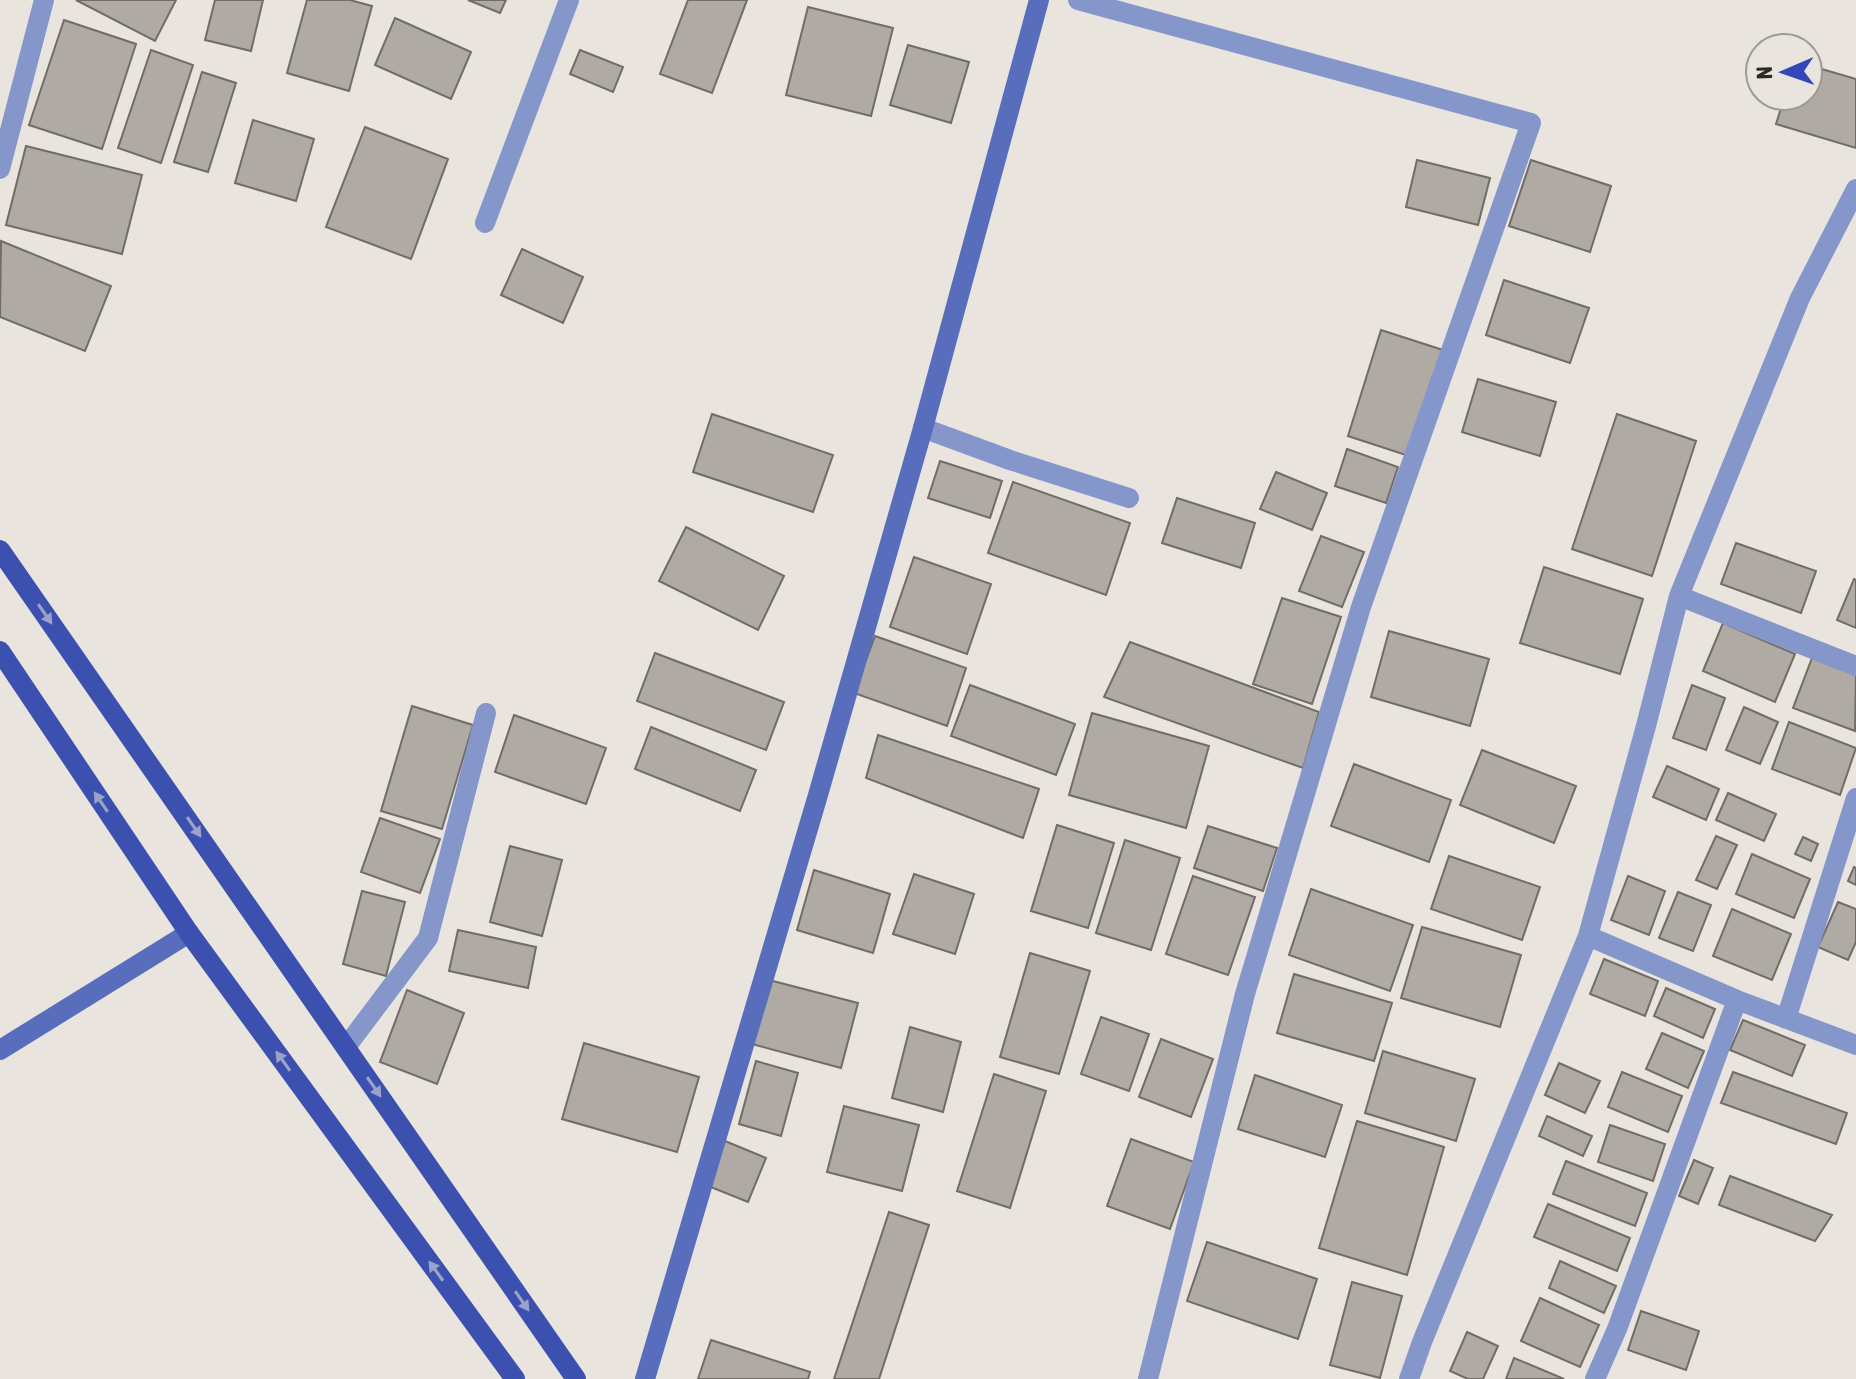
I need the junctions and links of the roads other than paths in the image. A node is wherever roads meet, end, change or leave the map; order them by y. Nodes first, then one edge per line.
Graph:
1 (44, 0) edge
2 (569, 0) edge
3 (1039, 0) edge
4 (1078, 0) edge
5 (0, 169) edge
6 (1856, 189) edge
7 (485, 223) dead end
8 (923, 428) junction
9 (1129, 498) dead end
10 (0, 550) edge
11 (1679, 596) junction
12 (0, 651) edge
13 (1856, 666) edge
14 (486, 713) dead end
15 (1856, 798) edge
16 (189, 933) junction
17 (1588, 936) junction
18 (1737, 1000) junction
19 (1786, 1019) junction
20 (1856, 1045) edge
21 (346, 1047) junction
22 (0, 1050) edge
23 (515, 1379) edge
24 (576, 1379) edge
25 (645, 1379) edge
26 (1148, 1379) edge
27 (1409, 1379) edge
28 (1595, 1379) edge

1 - 5 street
2 - 7 street
3 - 8 street
4 - 26 street
6 - 11 street
8 - 9 street
8 - 25 street
10 -> 21 main road
11 - 13 street
11 - 17 street
16 -> 12 main road
14 - 21 street
15 - 19 street
16 - 22 street
23 -> 16 main road
17 - 18 street
17 - 27 street
18 - 19 street
18 - 28 street
19 - 20 street
21 -> 24 main road

